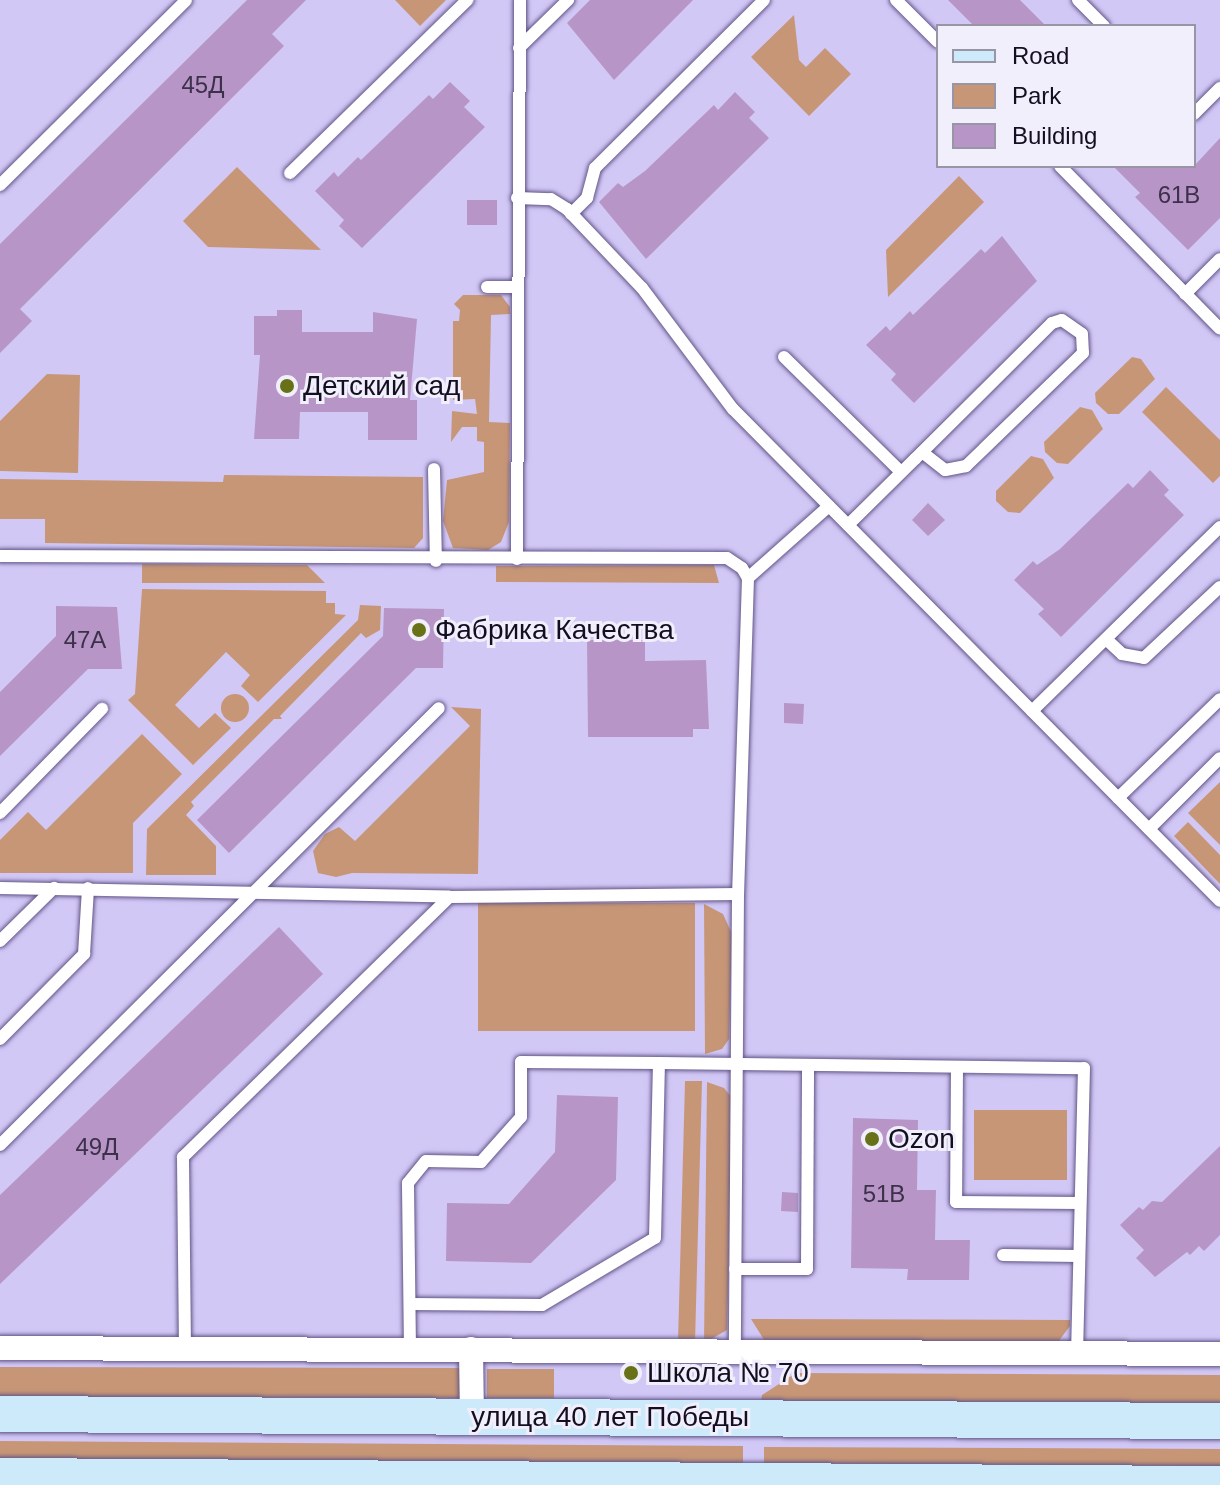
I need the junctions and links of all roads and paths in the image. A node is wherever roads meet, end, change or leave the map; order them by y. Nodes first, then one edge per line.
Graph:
1 (186, 0) edge
2 (467, 0) edge
3 (520, 0) edge
4 (568, 0) edge
5 (764, 0) edge
6 (896, 0) edge
7 (1078, 0) edge
8 (1102, 24) edge
9 (936, 40) edge
10 (519, 48) junction
11 (1220, 88) edge
12 (1196, 112) edge
13 (1062, 168) edge
14 (290, 173) dead end
15 (0, 185) edge
16 (517, 198) junction
17 (571, 214) junction
18 (1220, 259) edge
19 (487, 287) dead end
20 (517, 287) junction
21 (1185, 294) junction
22 (1220, 329) edge
23 (784, 357) dead end
24 (922, 452) junction
25 (434, 469) dead end
26 (901, 472) junction
27 (829, 506) junction
28 (848, 525) junction
29 (1220, 527) edge
30 (0, 556) edge
31 (517, 559) junction
32 (436, 561) junction
33 (748, 578) junction
34 (1220, 587) edge
35 (1106, 639) junction
36 (1220, 699) edge
37 (439, 708) dead end
38 (102, 709) dead end
39 (1032, 711) junction
40 (1220, 758) edge
41 (1118, 798) junction
42 (0, 813) edge
43 (1149, 829) junction
44 (0, 888) edge
45 (54, 888) junction
46 (88, 888) junction
47 (255, 890) junction
48 (738, 894) junction
49 (449, 897) junction
50 (1220, 901) edge
51 (0, 941) edge
52 (0, 1039) edge
53 (659, 1063) junction
54 (736, 1065) junction
55 (808, 1065) junction
56 (957, 1067) junction
57 (0, 1145) edge
58 (1080, 1203) junction
59 (1003, 1255) dead end
60 (1079, 1256) junction
61 (735, 1269) junction
62 (410, 1304) junction
63 (0, 1348) edge
64 (185, 1349) junction
65 (471, 1349) junction
66 (410, 1350) junction
67 (735, 1352) junction
68 (1077, 1353) junction
69 (1220, 1354) edge
70 (0, 1414) edge
71 (472, 1417) junction
72 (1220, 1421) edge
73 (0, 1476) edge
74 (1220, 1484) edge

1 - 15 lane
2 - 14 lane
3 - 10 lane
4 - 10 lane
5 - 17 lane
6 - 9 lane
7 - 8 lane
10 - 16 lane
11 - 12 lane
13 - 21 lane
16 - 17 lane
16 - 20 lane
17 - 27 lane
18 - 21 lane
19 - 20 lane
20 - 31 lane
21 - 22 lane
23 - 26 lane
24 - 24 lane
24 - 26 lane
25 - 32 lane
26 - 28 lane
27 - 28 lane
27 - 33 lane
28 - 39 lane
29 - 35 lane
30 - 32 lane
31 - 32 lane
31 - 33 lane
33 - 48 lane
34 - 35 lane
35 - 39 lane
36 - 41 lane
37 - 47 lane
38 - 42 lane
39 - 41 lane
40 - 43 lane
41 - 43 lane
43 - 50 lane
44 - 45 lane
45 - 46 lane
45 - 51 lane
46 - 47 lane
46 - 52 lane
47 - 49 lane
47 - 57 lane
48 - 49 lane
48 - 54 lane
49 - 64 lane
53 - 54 lane
53 - 62 lane
53 - 62 lane
54 - 55 lane
54 - 61 lane
55 - 56 lane
55 - 61 lane
56 - 58 lane
56 - 58 lane
58 - 60 lane
59 - 60 lane
60 - 68 lane
61 - 67 lane
62 - 66 lane
63 - 64 street
64 - 66 street
65 - 66 street
65 - 67 street
65 - 71 street
67 - 68 street
68 - 69 street
70 - 71 main road, улица 40 лет Победы
71 - 72 main road, улица 40 лет Победы
73 - 74 main road

